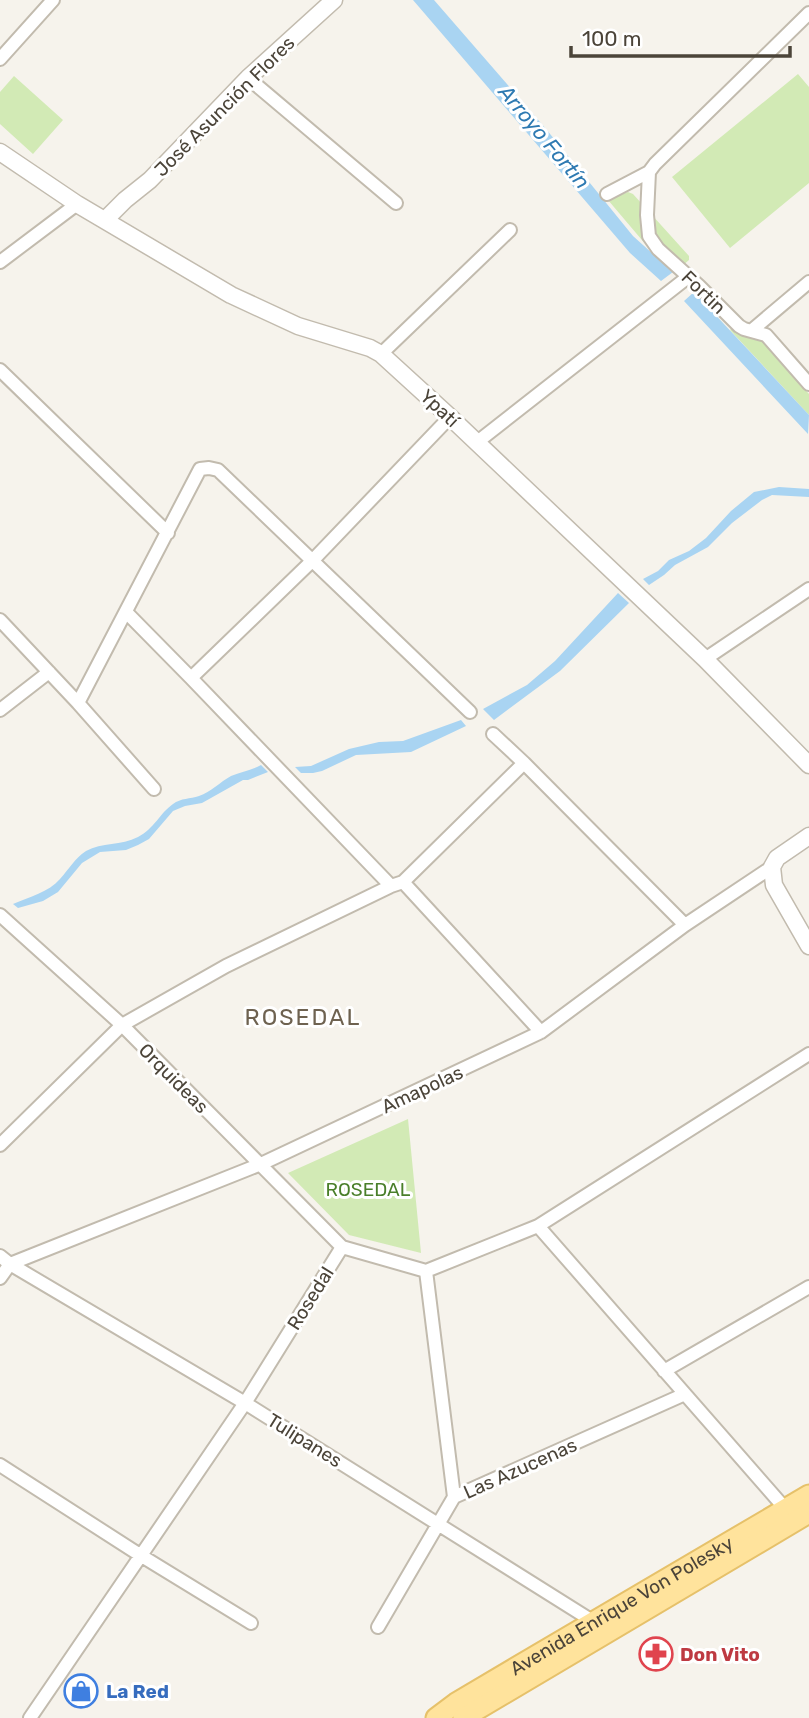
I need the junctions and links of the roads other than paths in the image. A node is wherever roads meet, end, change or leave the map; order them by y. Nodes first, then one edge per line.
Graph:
1 (53, 0) edge
2 (334, 0) edge
3 (809, 13) edge
4 (0, 59) edge
5 (248, 78) junction
6 (0, 152) edge
7 (649, 173) junction
8 (607, 194) dead end
9 (396, 203) dead end
10 (72, 208) junction
11 (109, 216) junction
12 (510, 230) dead end
13 (0, 262) edge
14 (688, 277) junction
15 (809, 282) edge
16 (751, 331) junction
17 (381, 354) junction
18 (0, 370) edge
19 (809, 384) edge
20 (450, 417) junction
21 (476, 443) junction
22 (168, 533) junction
23 (313, 560) junction
24 (809, 589) edge
25 (126, 612) junction
26 (0, 620) edge
27 (705, 659) junction
28 (49, 672) junction
29 (191, 678) junction
30 (78, 703) junction
31 (0, 710) edge
32 (470, 712) dead end
33 (494, 734) dead end
34 (524, 763) junction
35 (809, 765) edge
36 (154, 789) dead end
37 (809, 836) edge
38 (772, 867) junction
39 (397, 884) junction
40 (0, 915) edge
41 (685, 925) junction
42 (809, 946) edge
43 (122, 1025) junction
44 (541, 1032) junction
45 (809, 1054) edge
46 (0, 1145) edge
47 (261, 1164) junction
48 (538, 1226) junction
49 (342, 1247) junction
50 (5, 1260) edge
51 (426, 1270) junction
52 (0, 1278) edge
53 (809, 1287) edge
54 (664, 1371) junction
55 (685, 1394) junction
56 (244, 1402) junction
57 (0, 1465) edge
58 (809, 1495) edge
59 (454, 1497) junction
60 (797, 1514) edge
61 (438, 1524) junction
62 (140, 1555) junction
63 (251, 1623) dead end
64 (379, 1627) dead end
65 (598, 1628) junction
66 (30, 1718) edge
67 (436, 1718) edge
68 (463, 1718) edge

1 - 4 street
2 - 5 street, José Asunción Flores
3 - 7 street
5 - 9 street
5 - 11 street, José Asunción Flores
6 - 10 street, Ypatí
7 - 8 street
7 - 14 street, Fortin
10 - 11 street, Ypatí
10 - 13 street
11 - 17 street, Ypatí
12 - 17 street
14 - 16 street, Fortin
14 - 21 street
15 - 16 street
16 - 19 street, Fortin
17 - 20 street, Ypatí
18 - 22 street
20 - 21 street, Ypatí
20 - 23 street
21 - 27 street, Ypatí
22 - 23 street
22 - 25 street
23 - 29 street
23 - 32 street
24 - 27 street
25 - 29 street
25 - 30 street
26 - 28 street
27 - 35 street, Ypatí
28 - 30 street
28 - 31 street
29 - 39 street
30 - 36 street
33 - 34 street
34 - 39 street
34 - 41 street
37 - 38 street, Amapolas
38 - 41 street, Amapolas
38 - 42 street
39 - 43 street
39 - 44 street
40 - 43 street, Orquideas
41 - 44 street, Amapolas
43 - 46 street
43 - 47 street, Orquideas
44 - 47 street, Amapolas
45 - 48 street
47 - 49 street, Orquideas
47 - 50 street, Amapolas
48 - 51 street
48 - 54 street
49 - 51 street, Rosedal
49 - 56 street, Rosedal
50 - 52 street
50 - 56 street, Tulipanes
51 - 59 street
53 - 54 street
54 - 55 street
55 - 59 street, Las Azucenas
55 - 60 street
56 - 61 street, Tulipanes
56 - 62 street, Rosedal
57 - 62 street
58 - 60 main road, Avenida Enrique Von Polesky
59 - 61 street, Las Azucenas
60 - 65 main road, Avenida Enrique Von Polesky
61 - 64 street, Las Azucenas
61 - 65 street, Tulipanes
62 - 63 street
62 - 66 street, Rosedal
65 - 67 main road, Avenida Enrique Von Polesky
65 - 68 main road, Avenida Enrique Von Polesky

